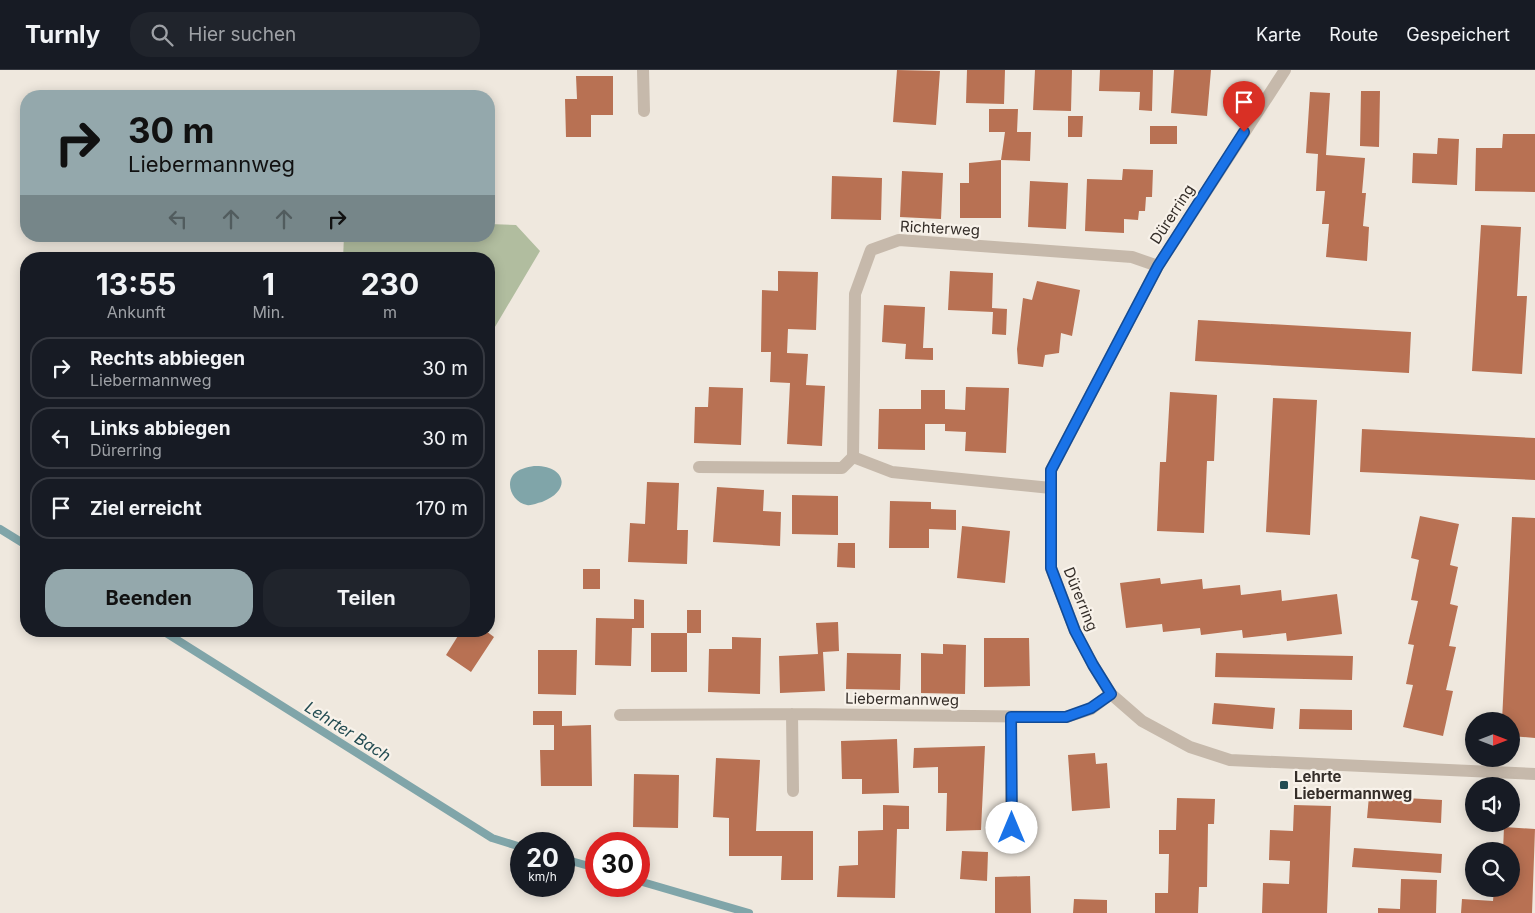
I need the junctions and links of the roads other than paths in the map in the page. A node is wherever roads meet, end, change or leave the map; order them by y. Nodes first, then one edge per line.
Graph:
1 (643, 70) edge
2 (1285, 70) edge
3 (644, 111) dead end
4 (1158, 266) junction
5 (853, 457) junction
6 (699, 467) dead end
7 (1051, 488) junction
8 (1111, 694) junction
9 (792, 714) junction
10 (620, 715) dead end
11 (1011, 717) junction
12 (1535, 774) edge
13 (793, 791) dead end
14 (1011, 842) dead end

1 - 3 street
2 - 4 street, Dürerring
4 - 5 street, Richterweg
4 - 7 street, Dürerring
5 - 6 street
5 - 7 street
7 - 8 street, Dürerring
8 - 11 street, Liebermannweg
8 - 12 street, Dürerring
9 - 10 street, Liebermannweg
9 - 11 street, Liebermannweg
9 - 13 street
11 - 14 street

